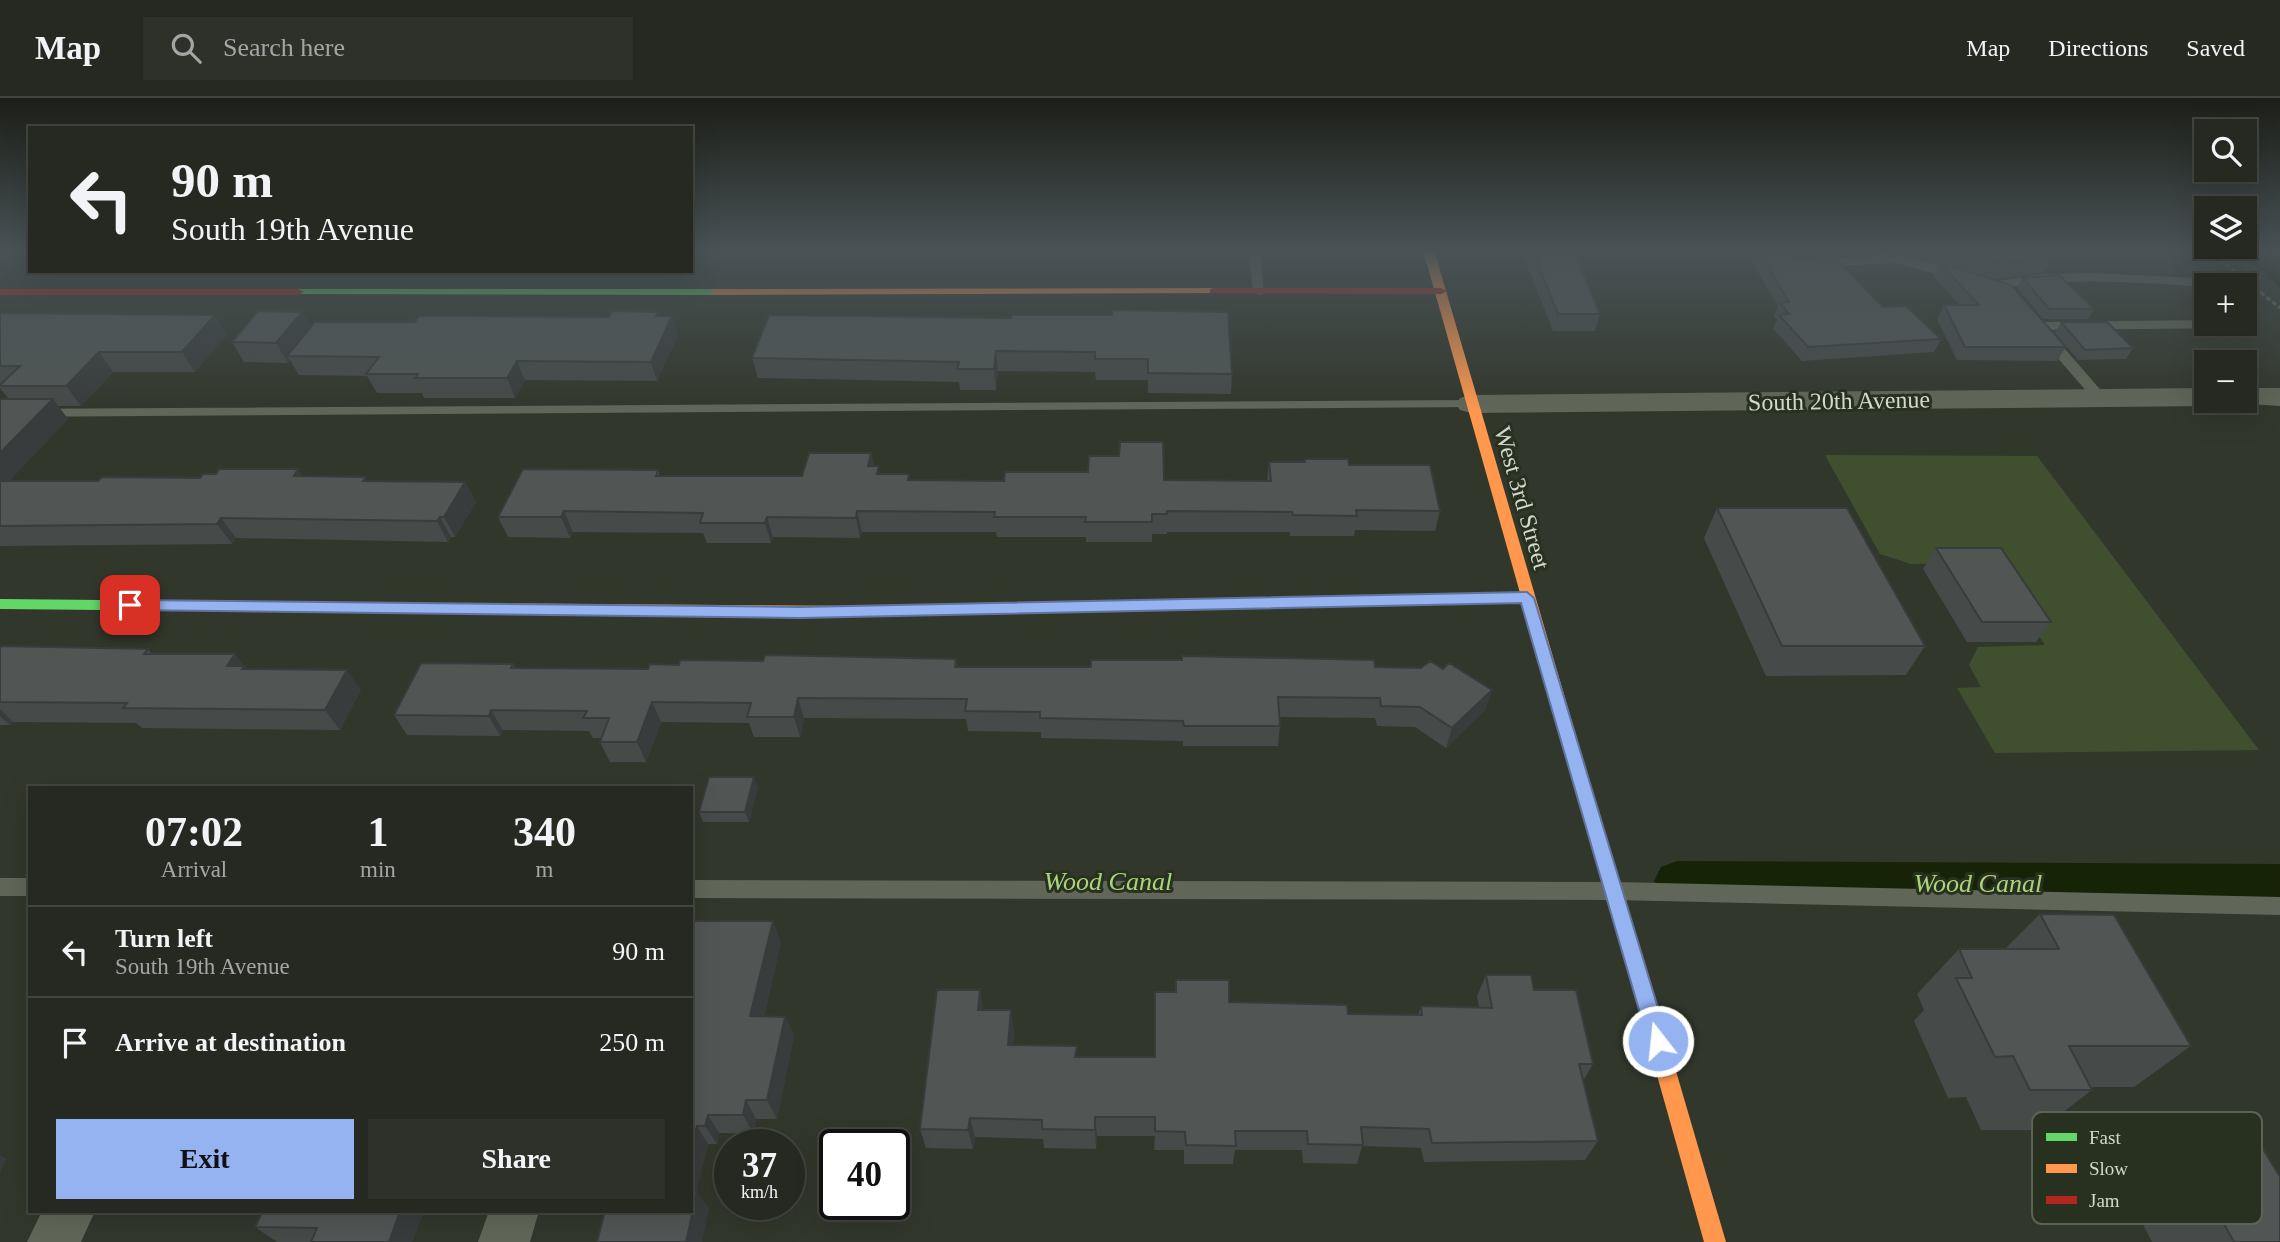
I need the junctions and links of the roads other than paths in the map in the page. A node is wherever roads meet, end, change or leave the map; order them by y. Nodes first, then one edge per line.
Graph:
1 (1444, 303) edge
2 (2194, 324) edge
3 (2194, 397) edge
4 (2257, 397) edge
5 (2280, 397) edge
6 (2100, 398) junction
7 (1471, 404) junction
8 (0, 414) edge
9 (1527, 598) junction
10 (0, 604) edge
11 (0, 887) edge
12 (28, 887) edge
13 (693, 889) edge
14 (1615, 891) junction
15 (2280, 906) edge
16 (69, 1213) edge
17 (513, 1213) edge
18 (53, 1242) edge
19 (504, 1242) edge
20 (1715, 1242) edge

1 - 7 street, West 3rd Street
2 - 6 lane
3 - 6 street, South 20th Avenue
4 - 5 street
6 - 7 street, South 20th Avenue
7 - 8 lane
7 - 9 street, West 3rd Street
9 - 10 street
9 - 14 street, West 3rd Street
11 - 12 lane
13 - 14 lane
14 - 15 lane
14 - 20 street, West 3rd Street
16 - 18 street
17 - 19 street

